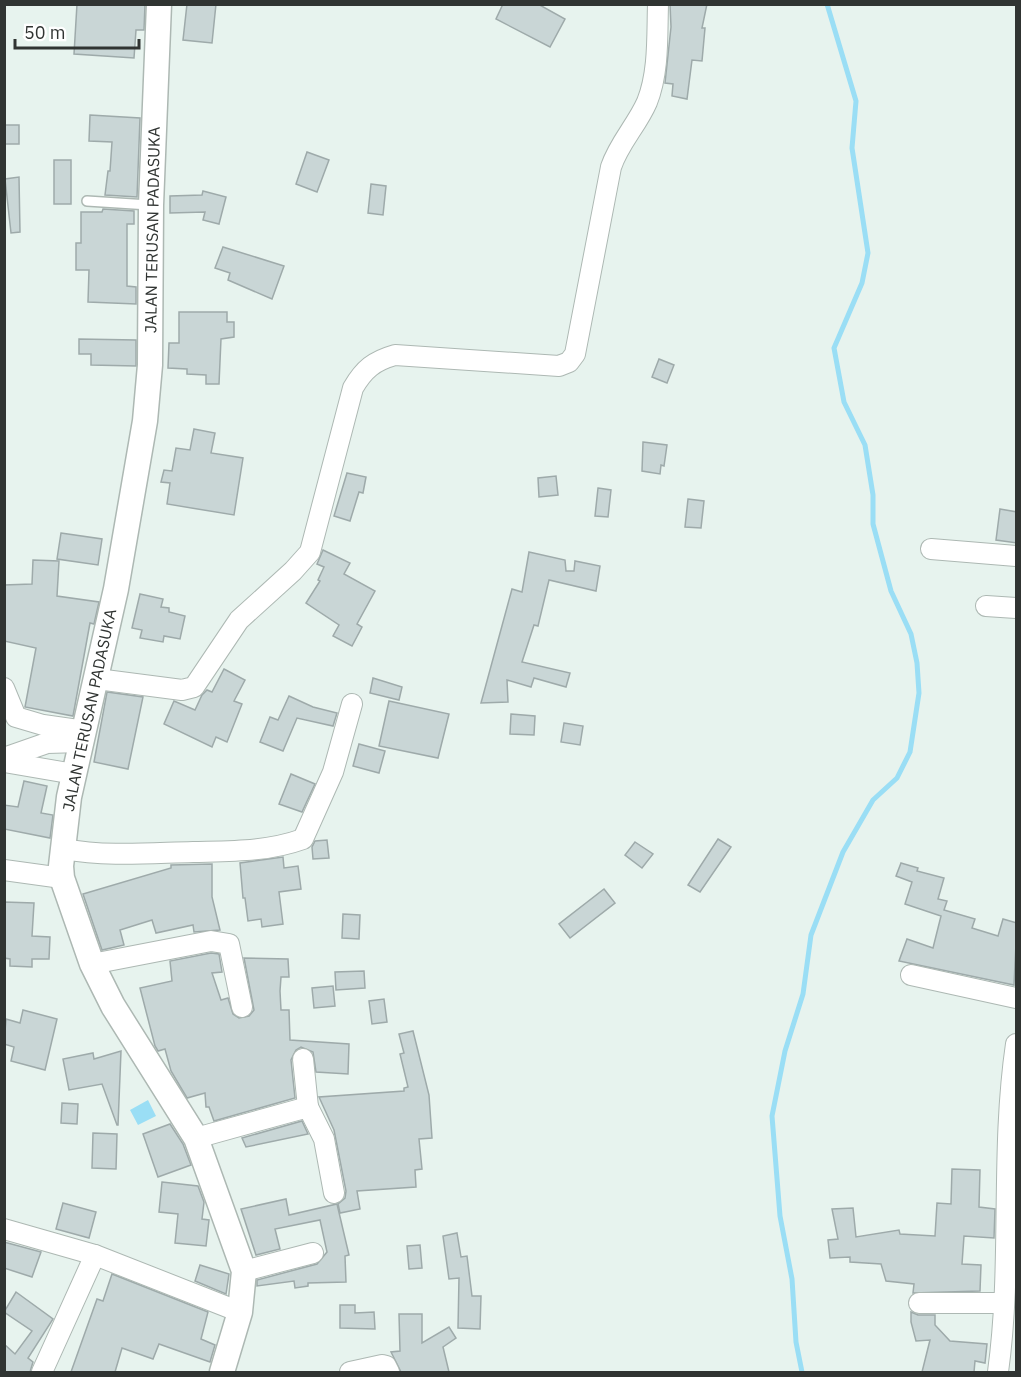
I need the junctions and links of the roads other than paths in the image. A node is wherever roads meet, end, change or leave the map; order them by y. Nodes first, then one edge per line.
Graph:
1 (159, 4) edge
2 (658, 4) edge
3 (87, 201) dead end
4 (151, 205) junction
5 (930, 549) dead end
6 (1017, 556) edge
7 (986, 606) dead end
8 (1017, 608) edge
9 (97, 679) junction
10 (4, 688) edge
11 (352, 704) dead end
12 (83, 736) junction
13 (4, 760) edge
14 (74, 774) junction
15 (64, 849) junction
16 (4, 870) edge
17 (62, 878) junction
18 (92, 964) junction
19 (912, 975) dead end
20 (1017, 998) edge
21 (242, 1007) dead end
22 (1017, 1044) edge
23 (303, 1059) dead end
24 (308, 1107) junction
25 (1012, 1117) edge
26 (196, 1138) junction
27 (333, 1193) dead end
28 (4, 1229) edge
29 (313, 1253) dead end
30 (95, 1255) junction
31 (244, 1271) junction
32 (1009, 1293) edge
33 (919, 1303) dead end
34 (240, 1312) junction
35 (42, 1372) edge
36 (222, 1372) edge
37 (350, 1372) edge
38 (389, 1372) edge
39 (998, 1372) edge

1 - 4 street, JALAN TERUSAN PADASUKA
2 - 9 street
3 - 4 lane
4 - 9 street, JALAN TERUSAN PADASUKA
5 - 6 street
7 - 8 street
9 - 12 street, JALAN TERUSAN PADASUKA
10 - 12 street
11 - 15 street
12 - 13 street
12 - 14 street, JALAN TERUSAN PADASUKA
13 - 14 street
14 - 15 street, JALAN TERUSAN PADASUKA
15 - 17 street, JALAN TERUSAN PADASUKA
16 - 17 street
17 - 18 street, JALAN TERUSAN PADASUKA
18 - 21 street
18 - 26 street, JALAN TERUSAN PADASUKA
19 - 20 street
22 - 25 street
23 - 24 street
24 - 26 street
24 - 27 street
25 - 32 street
26 - 31 street, JALAN TERUSAN PADASUKA
28 - 30 street
29 - 31 street
30 - 34 street
30 - 35 street
31 - 34 street, JALAN TERUSAN PADASUKA
32 - 33 street
32 - 39 street
34 - 36 street, JALAN TERUSAN PADASUKA
37 - 38 street

